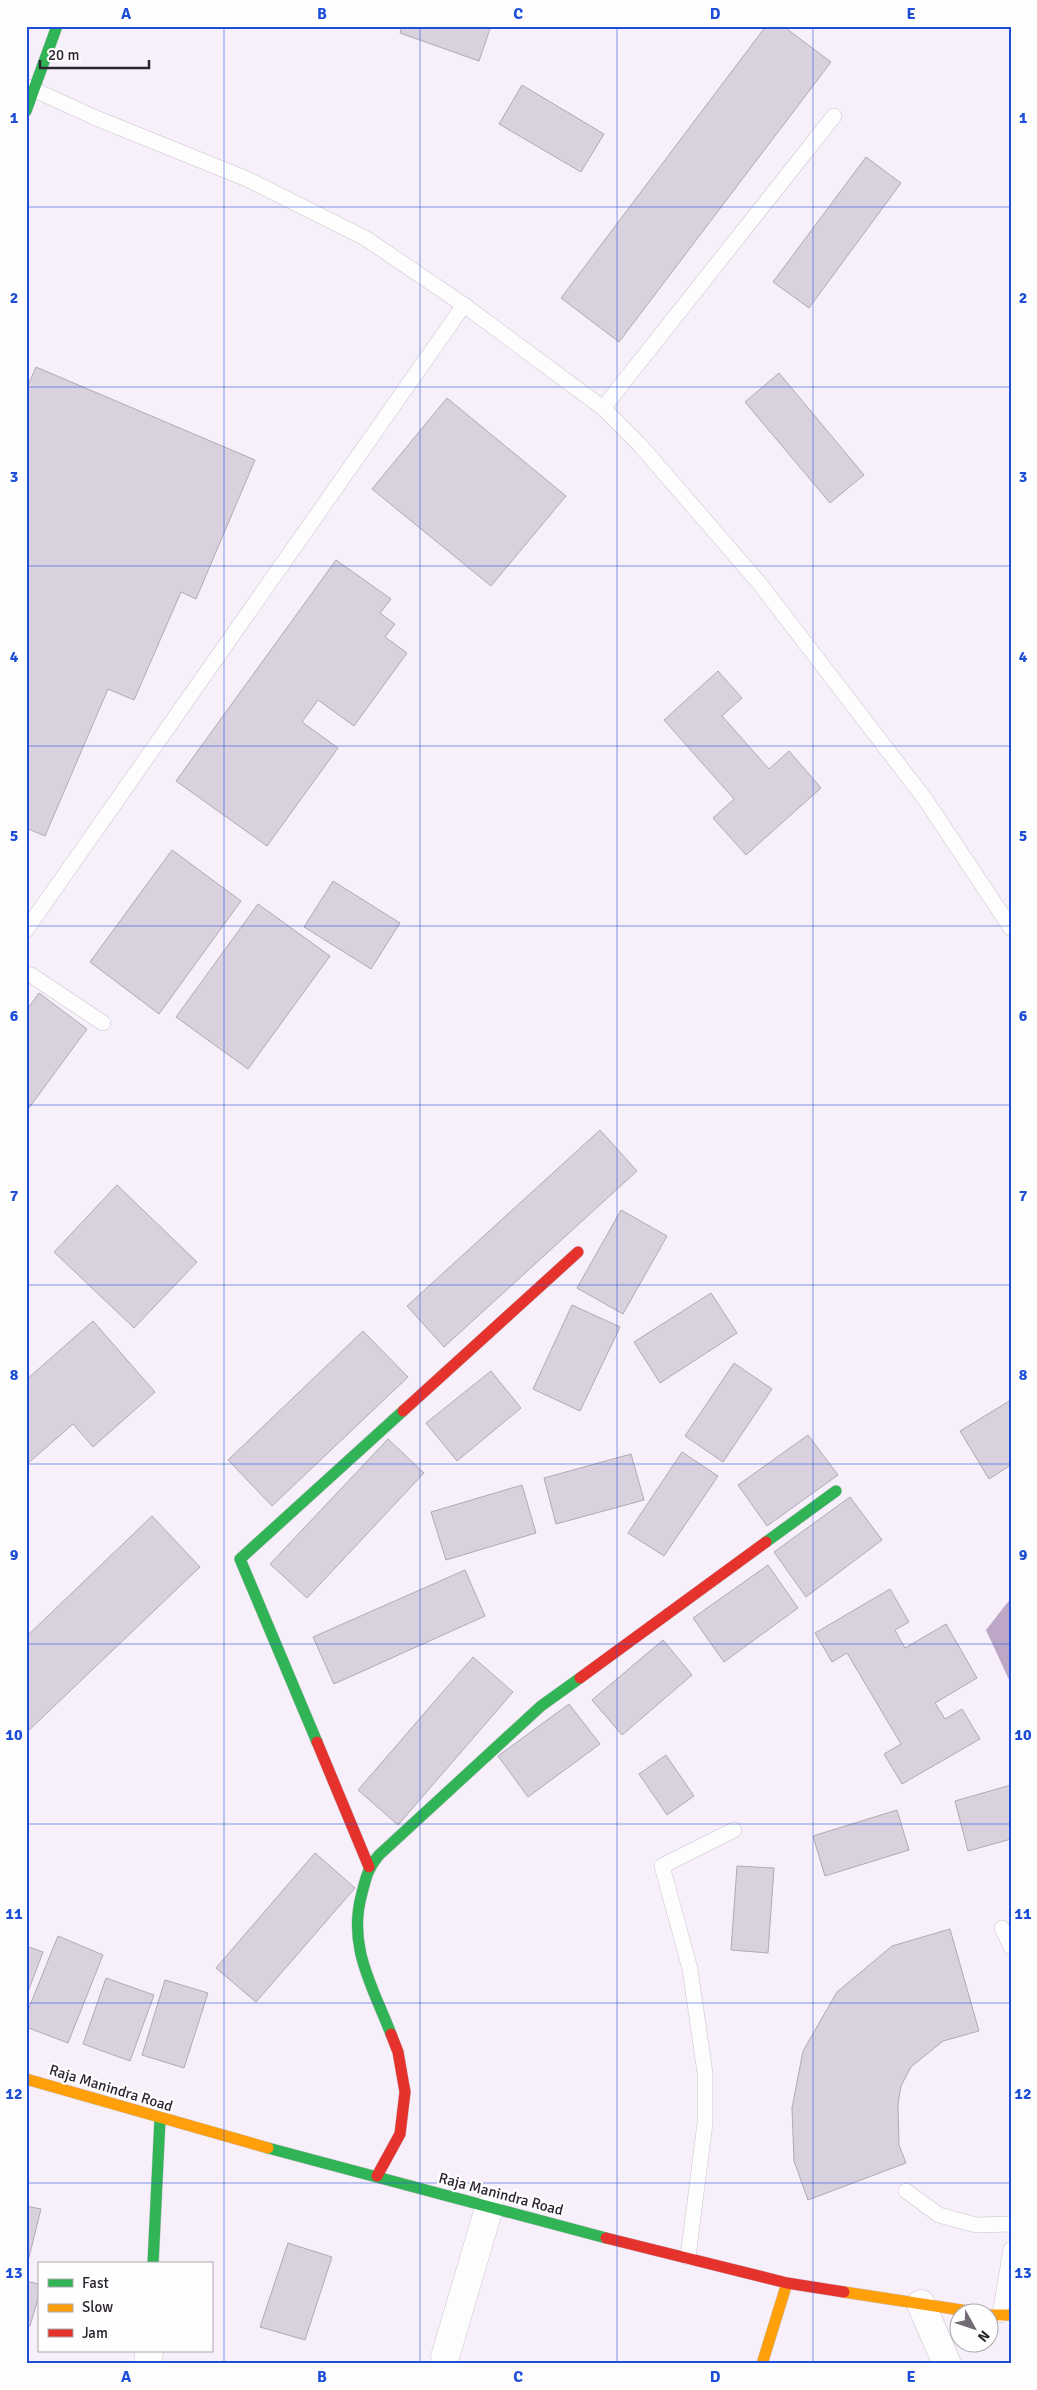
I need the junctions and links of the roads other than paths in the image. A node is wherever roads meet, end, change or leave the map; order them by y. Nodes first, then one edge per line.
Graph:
1 (57, 26) edge
2 (30, 88) edge
3 (26, 110) edge
4 (834, 116) dead end
5 (464, 305) junction
6 (603, 408) junction
7 (1011, 928) edge
8 (26, 930) edge
9 (26, 974) edge
10 (103, 1023) dead end
11 (578, 1252) dead end
12 (836, 1491) dead end
13 (734, 1830) dead end
14 (369, 1867) junction
15 (1002, 1928) dead end
16 (1011, 1947) edge
17 (26, 2079) edge
18 (160, 2119) junction
19 (377, 2176) junction
20 (906, 2191) dead end
21 (489, 2208) junction
22 (1011, 2224) edge
23 (1011, 2249) edge
24 (688, 2257) junction
25 (153, 2262) edge
26 (787, 2283) junction
27 (921, 2304) junction
28 (950, 2308) edge
29 (1000, 2315) edge
30 (446, 2357) dead end
31 (762, 2364) edge
32 (947, 2364) edge

1 - 2 street
2 - 3 street
2 - 5 lane
4 - 6 lane
5 - 6 lane
5 - 8 lane
6 - 7 lane
9 - 10 lane
11 - 14 street
12 - 14 street
13 - 24 lane
14 - 19 street
15 - 16 lane
17 - 18 street, Raja Manindra Road
18 - 19 street, Raja Manindra Road
18 - 25 street
19 - 21 street, Raja Manindra Road
20 - 22 lane
21 - 24 street, Raja Manindra Road
21 - 30 street
23 - 29 lane
24 - 26 street, Raja Manindra Road
26 - 27 street, Raja Manindra Road
26 - 31 street
27 - 28 street, Raja Manindra Road
27 - 32 street

